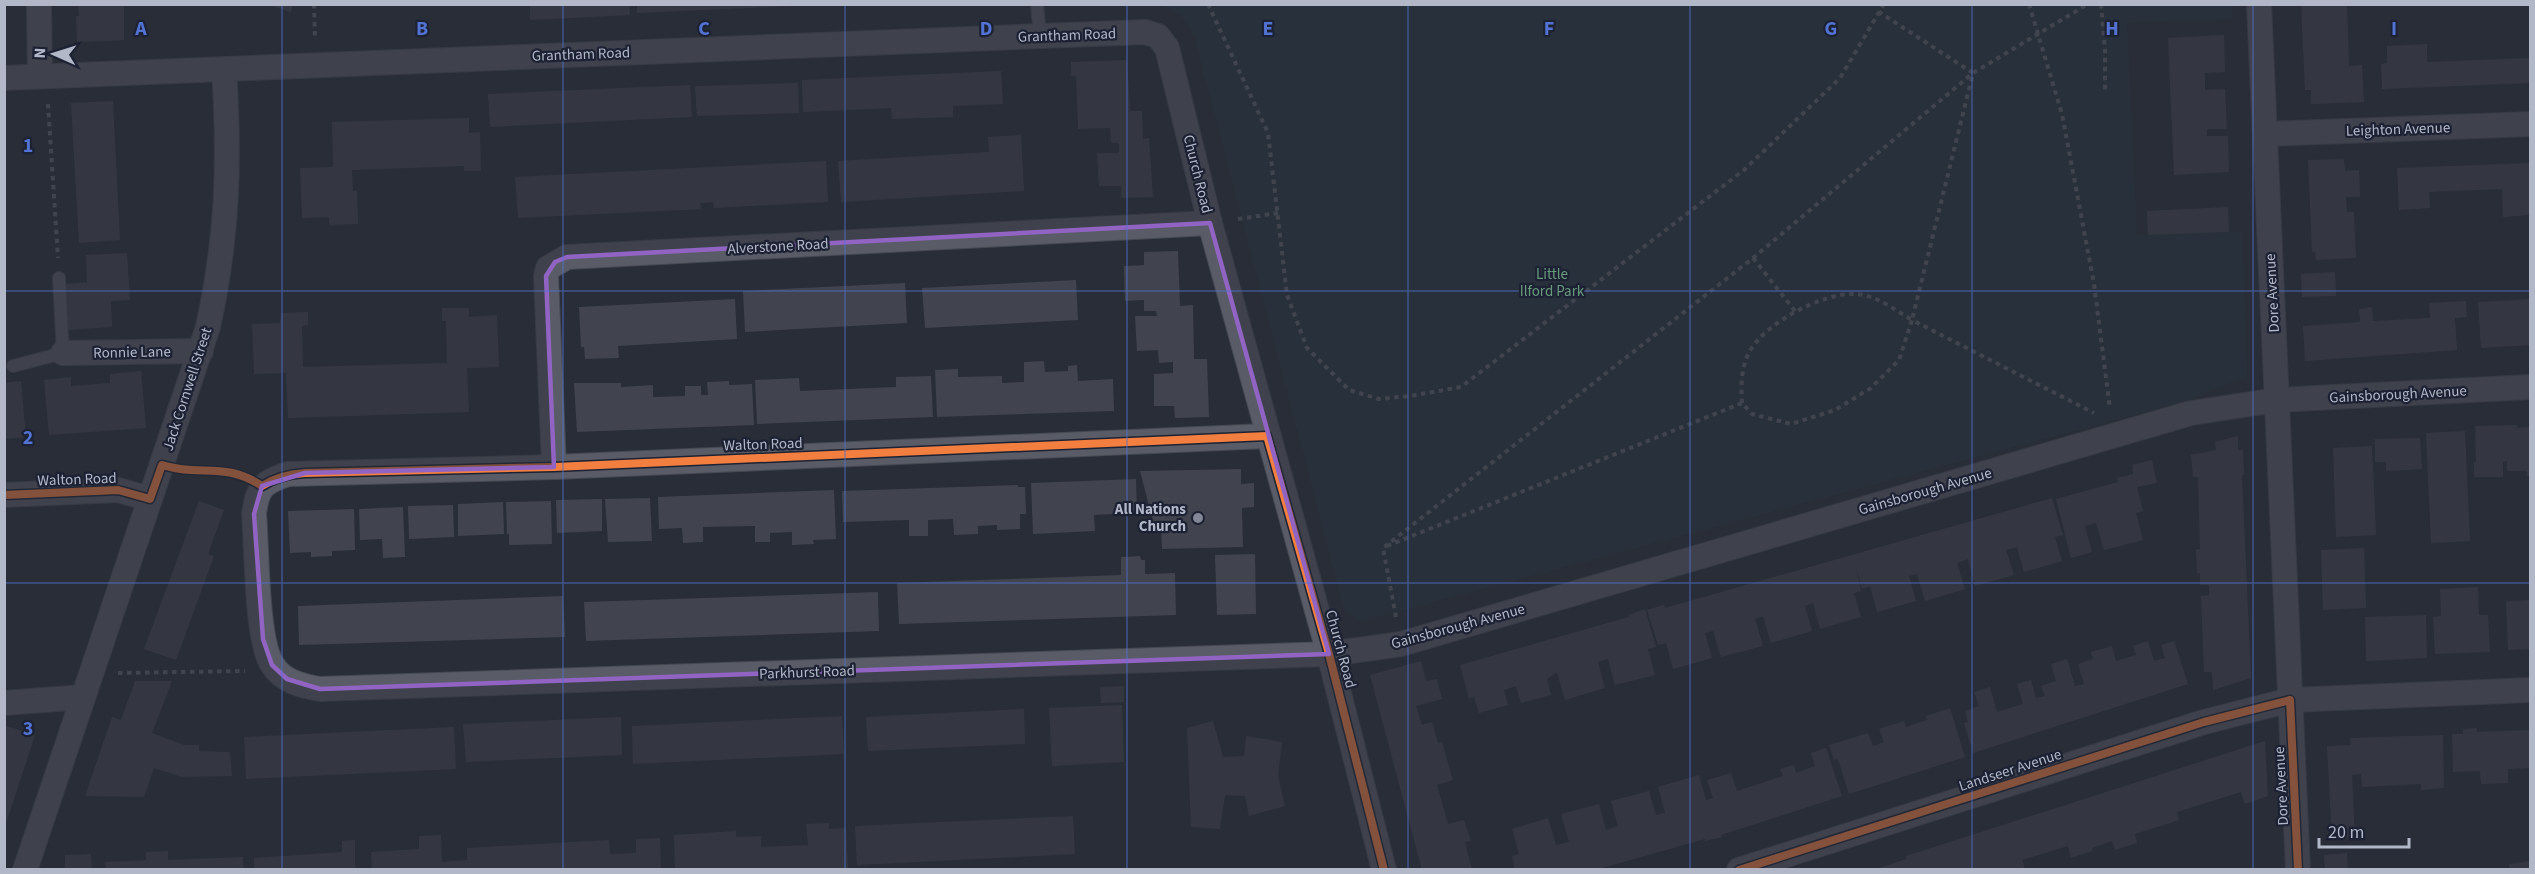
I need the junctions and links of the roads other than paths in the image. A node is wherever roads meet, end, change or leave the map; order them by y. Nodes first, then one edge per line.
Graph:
1 (39, 4) edge
2 (1037, 4) edge
3 (2259, 4) edge
4 (1040, 36) junction
5 (1158, 36) joint
6 (224, 69) junction
7 (43, 76) junction
8 (4, 78) edge
9 (2530, 124) edge
10 (2265, 134) junction
11 (1210, 222) junction
12 (59, 278) road end
13 (201, 351) junction
14 (63, 353) junction
15 (13, 366) dead end
16 (2530, 387) edge
17 (2277, 400) junction
18 (1268, 436) junction
19 (554, 466) junction
20 (4, 495) edge
21 (150, 498) junction
22 (1329, 654) junction
23 (280, 672) joint
24 (2530, 690) edge
25 (84, 697) junction
26 (2290, 700) junction
27 (4, 703) edge
28 (25, 870) edge
29 (1384, 870) edge
30 (1739, 870) edge
31 (2298, 870) edge

1 - 7 street
2 - 4 lane
3 - 10 street, Dore Avenue
4 - 5 street, Grantham Road
4 - 6 street, Grantham Road
5 - 11 street, Church Road
6 - 7 street, Grantham Road
6 - 13 street, Jack Cornwell Street
7 - 8 street, Grantham Road
9 - 10 street, Leighton Avenue
10 - 17 street, Dore Avenue
11 - 18 street, Church Road
11 - 19 street, Alverstone Road
12 - 14 lane
13 - 14 street, Ronnie Lane
13 - 21 street, Jack Cornwell Street
14 - 15 lane
16 - 17 street, Gainsborough Avenue
17 - 22 street, Gainsborough Avenue
17 - 26 street, Dore Avenue
18 - 19 street, Walton Road
18 - 22 street, Church Road
19 - 23 street, Walton Road
20 - 21 street, Walton Road
21 - 25 street, Jack Cornwell Street
22 - 23 street, Parkhurst Road
22 - 29 street, Church Road
24 - 26 street, Landseer Avenue
25 - 27 street
25 - 28 street, Jack Cornwell Street
26 - 30 street, Landseer Avenue
26 - 31 street, Dore Avenue

